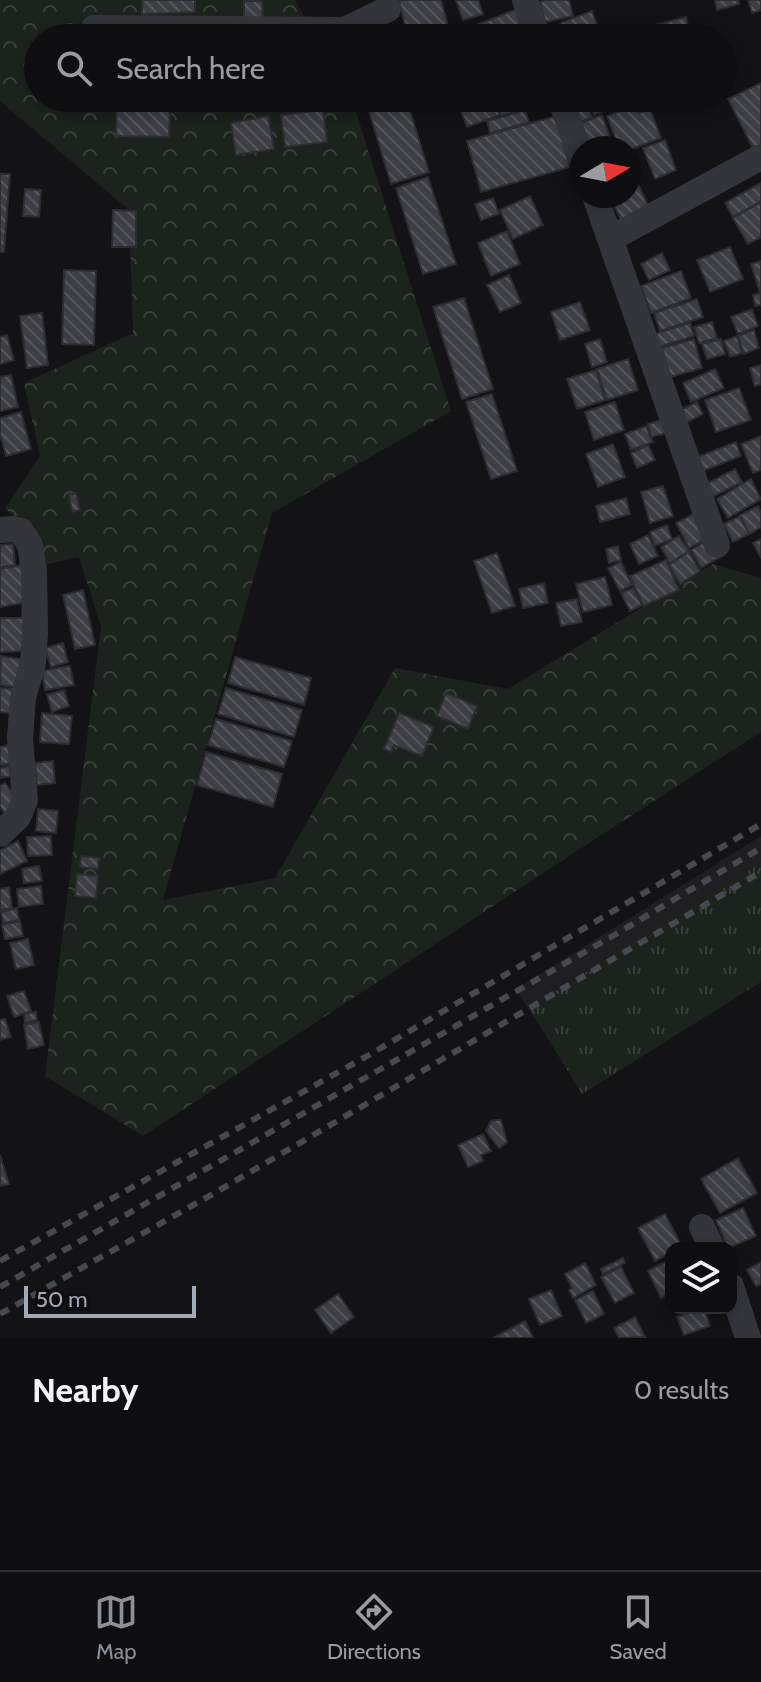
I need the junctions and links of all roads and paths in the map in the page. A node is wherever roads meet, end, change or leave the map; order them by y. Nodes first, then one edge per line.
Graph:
1 (525, 0) edge
2 (388, 9) dead end
3 (357, 24) edge
4 (533, 24) edge
5 (565, 112) edge
6 (574, 136) edge
7 (761, 157) edge
8 (599, 208) edge
9 (610, 239) junction
10 (0, 530) edge
11 (717, 545) dead end
12 (0, 834) edge
13 (737, 1304) edge
14 (748, 1338) edge

1 - 4 street
2 - 3 street
5 - 6 street
7 - 9 street
8 - 9 street
9 - 11 street
10 - 12 street
13 - 14 street

